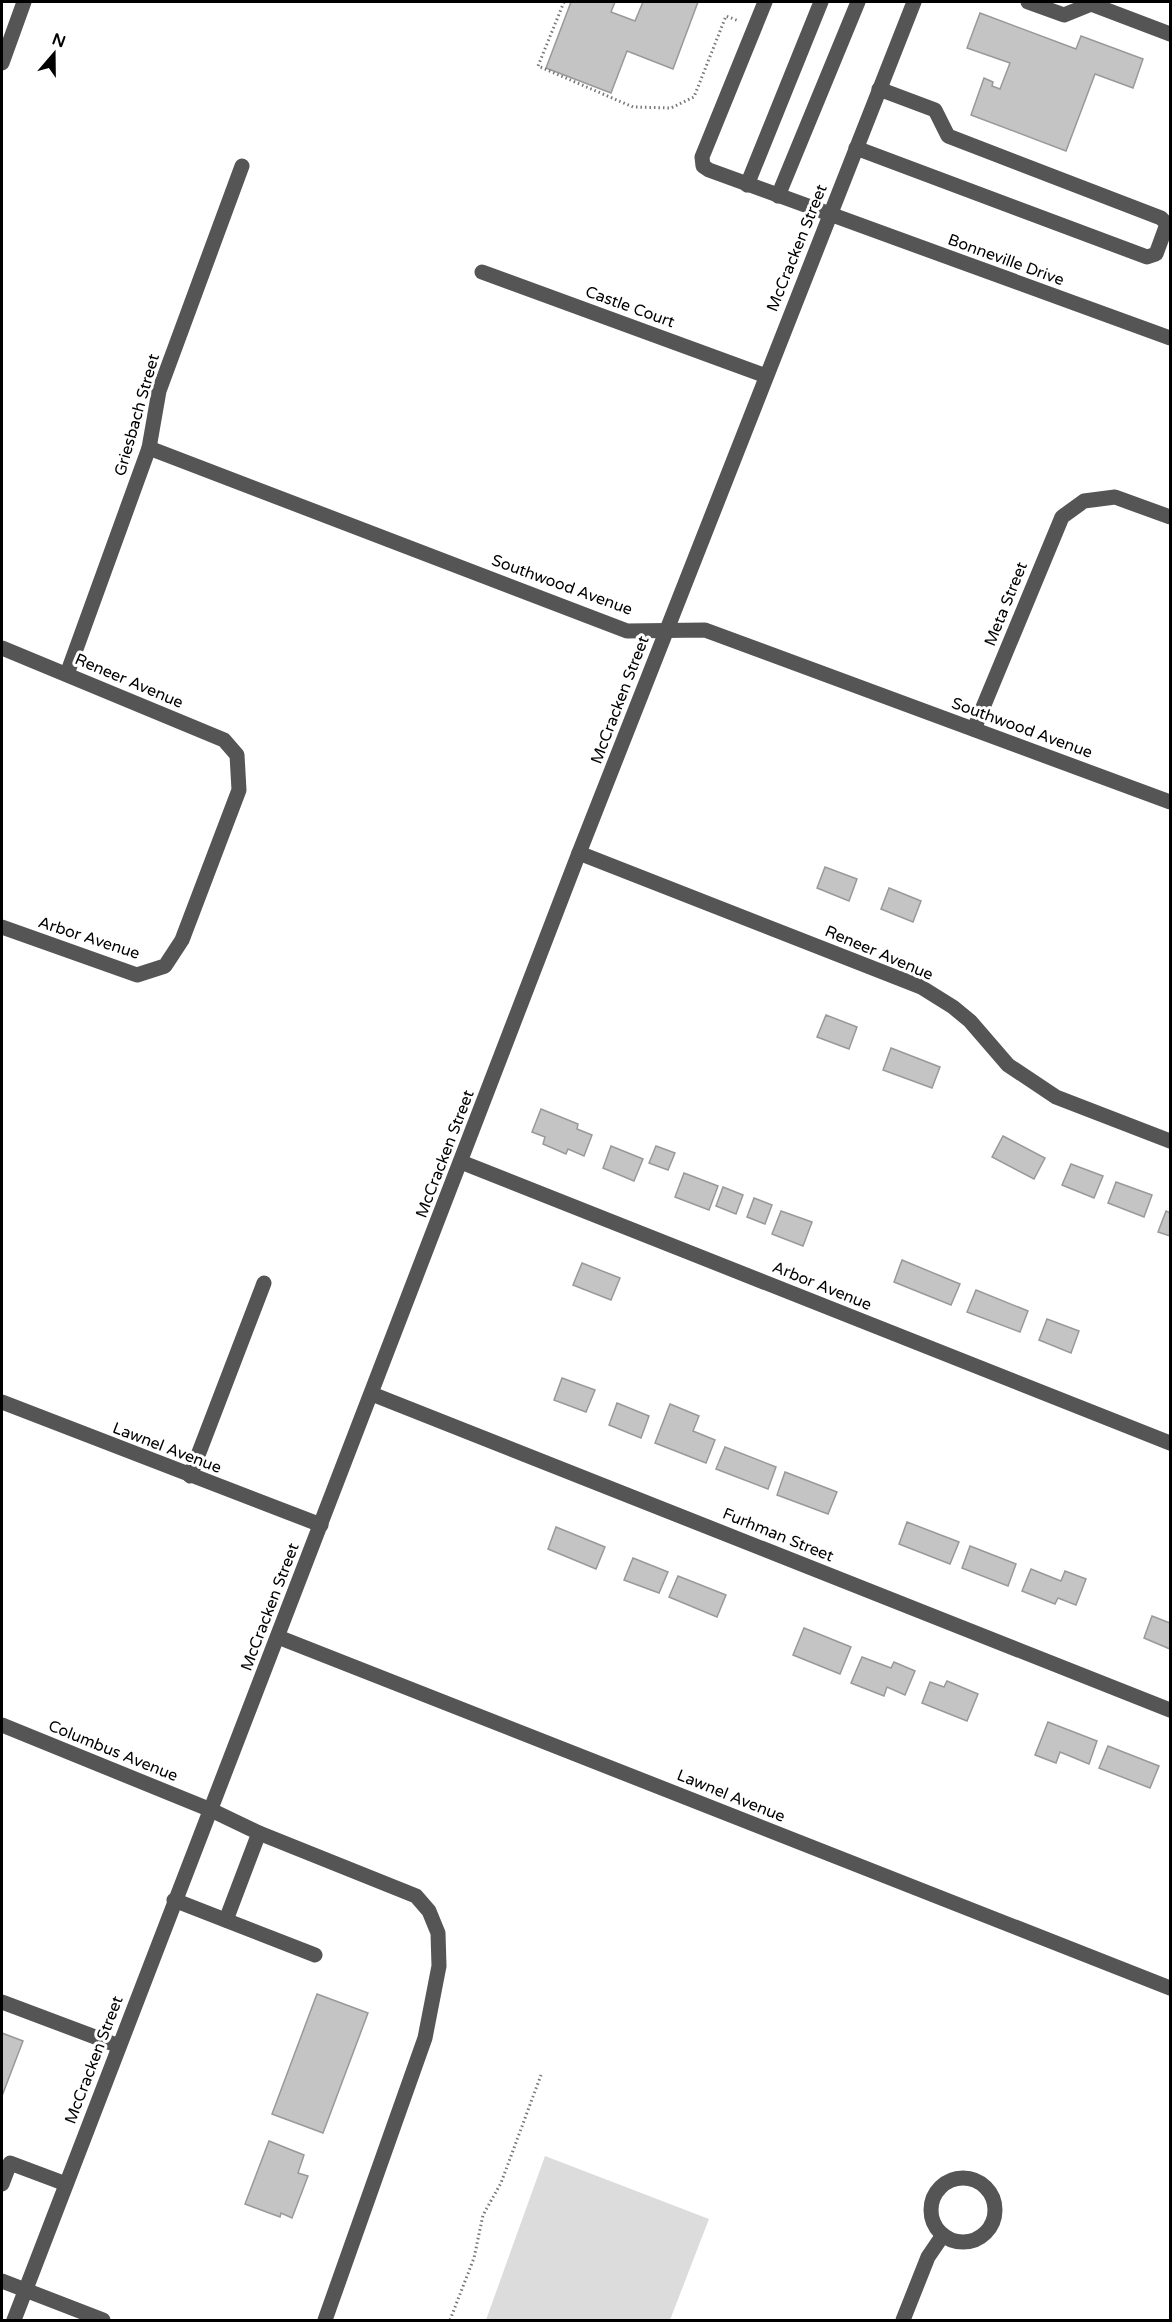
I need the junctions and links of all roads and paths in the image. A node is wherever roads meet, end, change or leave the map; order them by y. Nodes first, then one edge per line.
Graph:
1 (24, 2) edge
2 (564, 2) edge
3 (765, 2) edge
4 (821, 2) edge
5 (858, 2) edge
6 (914, 2) edge
7 (1028, 2) edge
8 (1093, 3) edge
9 (755, 27) junction
10 (1170, 34) edge
11 (2, 63) edge
12 (879, 89) junction
13 (856, 148) junction
14 (242, 166) dead end
15 (747, 185) junction
16 (778, 196) junction
17 (830, 216) junction
18 (482, 272) dead end
19 (1170, 338) edge
20 (766, 376) junction
21 (148, 448) junction
22 (1170, 517) edge
23 (667, 629) junction
24 (2, 648) edge
25 (68, 674) junction
26 (974, 729) junction
27 (1170, 802) edge
28 (579, 853) junction
29 (2, 927) edge
30 (165, 966) joint
31 (1170, 1141) edge
32 (461, 1162) junction
33 (264, 1283) dead end
34 (372, 1394) junction
35 (2, 1402) edge
36 (1170, 1443) edge
37 (190, 1476) junction
38 (321, 1525) junction
39 (278, 1637) junction
40 (1170, 1710) edge
41 (2, 1725) edge
42 (211, 1810) junction
43 (259, 1833) junction
44 (174, 1900) junction
45 (226, 1920) junction
46 (315, 1955) dead end
47 (1170, 1988) edge
48 (2, 2002) edge
49 (119, 2046) junction
50 (541, 2075) dead end
51 (2, 2184) edge
52 (66, 2184) junction
53 (943, 2235) junction
54 (2, 2281) edge
55 (26, 2290) junction
56 (14, 2320) edge
57 (103, 2320) edge
58 (325, 2320) edge
59 (450, 2320) edge
60 (903, 2320) edge

1 - 11 street
2 - 9 path
3 - 9 street
4 - 15 street
5 - 16 street
6 - 12 street, McCracken Street
7 - 8 street
8 - 10 street
9 - 15 street, Bonneville Drive
12 - 13 street, McCracken Street
12 - 13 street
13 - 17 street, McCracken Street
14 - 21 street, Griesbach Street
15 - 16 street, Bonneville Drive
16 - 17 street, Bonneville Drive
17 - 19 street, Bonneville Drive
17 - 20 street, McCracken Street
18 - 20 street, Castle Court
20 - 23 street, McCracken Street
21 - 23 street, Southwood Avenue
21 - 25 street, Griesbach Street
22 - 26 street, Meta Street
23 - 26 street, Southwood Avenue
23 - 28 street, McCracken Street
24 - 25 street, Reneer Avenue
25 - 30 street, Reneer Avenue
26 - 27 street, Southwood Avenue
28 - 31 street, Reneer Avenue
28 - 32 street, McCracken Street
29 - 30 street, Arbor Avenue
32 - 34 street, McCracken Street
32 - 36 street, Arbor Avenue
33 - 37 street
34 - 38 street, McCracken Street
34 - 40 street, Furhman Street
35 - 37 street, Lawnel Avenue
37 - 38 street, Lawnel Avenue
38 - 39 street, McCracken Street
39 - 42 street, McCracken Street
39 - 47 street, Lawnel Avenue
41 - 42 street, Columbus Avenue
42 - 43 street, Columbus Avenue
42 - 44 street, McCracken Street
43 - 45 street
43 - 58 street, Columbus Avenue
44 - 45 street
44 - 49 street, McCracken Street
45 - 46 street
48 - 49 street
49 - 52 street, McCracken Street
50 - 59 path
51 - 52 street
52 - 55 street, McCracken Street
53 - 53 street
53 - 60 street
54 - 55 street
55 - 56 street, McCracken Street
55 - 57 street

